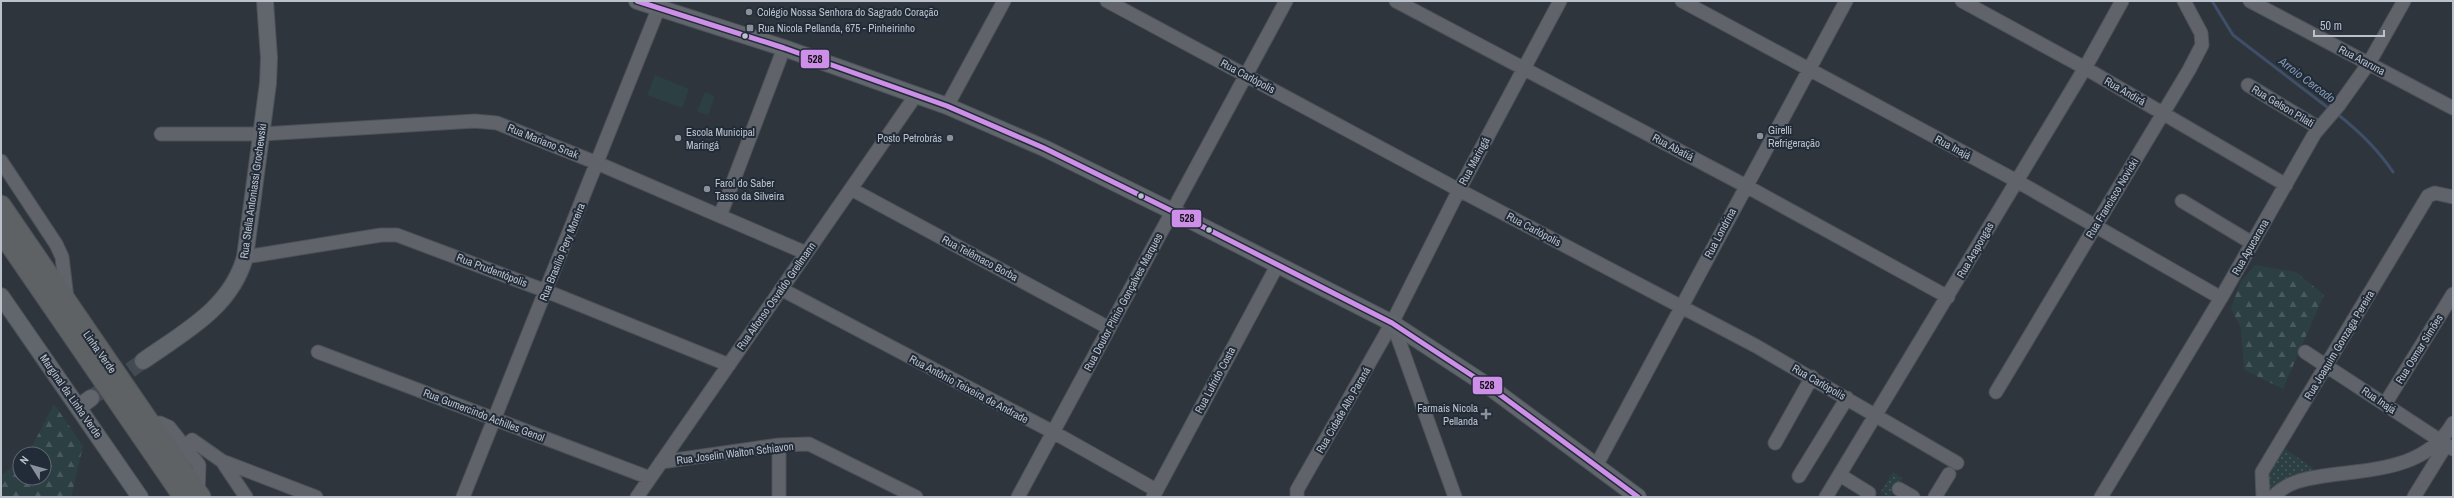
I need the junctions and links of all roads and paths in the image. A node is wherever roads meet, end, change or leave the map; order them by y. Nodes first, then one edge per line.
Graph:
1 (265, 1) edge
2 (639, 1) edge
3 (1004, 1) edge
4 (1107, 1) edge
5 (1286, 1) edge
6 (1396, 1) edge
7 (1560, 1) edge
8 (1682, 1) edge
9 (1846, 1) edge
10 (1962, 1) edge
11 (2122, 1) edge
12 (2184, 1) edge
13 (2250, 1) edge
14 (2404, 1) edge
15 (659, 7) junction
16 (784, 48) junction
17 (2369, 63) junction
18 (2085, 68) junction
19 (1524, 69) junction
20 (1809, 69) junction
21 (1246, 75) junction
22 (2248, 85) dead end
23 (916, 95) junction
24 (947, 106) junction
25 (2453, 108) edge
26 (2163, 113) junction
27 (2319, 128) junction
28 (161, 134) dead end
29 (262, 134) junction
30 (1, 161) edge
31 (597, 163) junction
32 (2016, 180) junction
33 (2286, 184) junction
34 (1746, 186) junction
35 (851, 189) junction
36 (1458, 190) junction
37 (2453, 197) edge
38 (2182, 201) dead end
39 (1, 206) edge
40 (1172, 210) junction
41 (720, 216) junction
42 (2094, 226) junction
43 (1, 232) edge
44 (2252, 243) junction
45 (806, 253) junction
46 (245, 257) junction
47 (1278, 264) junction
48 (781, 289) junction
49 (546, 291) junction
50 (2453, 294) edge
51 (1, 296) edge
52 (1948, 297) junction
53 (2221, 298) junction
54 (68, 306) junction
55 (1681, 306) junction
56 (1392, 324) junction
57 (1109, 328) junction
58 (318, 352) dead end
59 (2305, 352) dead end
60 (143, 361) tunnel mouth
61 (729, 365) junction
62 (2326, 366) junction
63 (1812, 377) junction
64 (1996, 392) dead end
65 (1847, 398) junction
66 (2385, 404) junction
67 (1876, 415) junction
68 (495, 419) junction
69 (2453, 423) edge
70 (150, 424) junction
71 (1052, 432) junction
72 (779, 444) junction
73 (1775, 444) dead end
74 (2447, 445) edge
75 (185, 446) junction
76 (222, 461) junction
77 (661, 462) junction
78 (1957, 463) dead end
79 (1596, 466) junction
80 (1949, 474) dead end
81 (1840, 475) junction
82 (1799, 476) dead end
83 (650, 478) junction
84 (1899, 489) dead end
85 (1154, 494) edge
86 (194, 496) edge
87 (140, 497) edge
88 (246, 497) edge
89 (316, 497) edge
90 (463, 497) edge
91 (637, 497) edge
92 (779, 497) edge
93 (916, 497) edge
94 (1018, 497) edge
95 (1297, 497) edge
96 (1455, 497) edge
97 (1638, 497) edge
98 (1826, 497) edge
99 (1867, 497) edge
100 (1913, 497) edge
101 (1935, 497) edge
102 (2101, 497) edge
103 (2263, 497) edge
104 (2274, 497) edge
105 (2414, 497) edge

1 - 29 main road, Rua Stella Antoniassi Grochewski
2 - 15 main road
3 - 24 street
4 - 21 street, Rua Carlópolis
5 - 21 street, Rua Doutor Plínio Gonçalves Marques
6 - 19 street, Rua Abatiá
7 - 19 street, Rua Maringá
8 - 20 street, Rua Inajá
9 - 20 street, Rua Londrina
10 - 18 street, Rua Andirá
11 - 18 street, Rua Arapongas
12 - 26 street, Rua Francisco Novicki
13 - 17 street, Rua Araruna
14 - 17 street, Rua Apucarana
15 - 16 main road
15 - 31 street, Rua Brasílio Pery Moreira
16 - 23 main road
16 - 41 street
17 - 25 street, Rua Araruna
17 - 27 street, Rua Apucarana
18 - 26 street, Rua Andirá
18 - 32 street, Rua Arapongas
19 - 34 street, Rua Abatiá
19 - 36 street, Rua Maringá
20 - 32 street, Rua Inajá
20 - 34 street, Rua Londrina
21 - 36 street, Rua Carlópolis
21 - 40 street, Rua Doutor Plínio Gonçalves Marques
22 - 27 street, Rua Gelson Pilati
23 - 24 main road
23 - 35 street, Rua Alfonso Osvaldo Grellmann
24 - 40 main road
26 - 33 street, Rua Andirá
26 - 42 street, Rua Francisco Novicki
27 - 33 street, Rua Apucarana
28 - 29 street, Rua Mariano Snak
29 - 31 street, Rua Mariano Snak
29 - 46 main road, Rua Stella Antoniassi Grochewski
30 - 54 street
31 - 41 street, Rua Mariano Snak
31 - 49 street, Rua Brasílio Pery Moreira
32 - 42 street, Rua Inajá
32 - 52 street, Rua Arapongas
33 - 44 street, Rua Apucarana
34 - 52 street, Rua Abatiá
34 - 55 street, Rua Londrina
35 - 45 street, Rua Alfonso Osvaldo Grellmann
35 - 57 street, Rua Telêmaco Borba
36 - 55 street, Rua Carlópolis
36 - 56 street, Rua Maringá
37 - 62 street, Rua Joaquim Gonzaga Pereira
38 - 44 street
39 - 54 highway, Linha Verde
40 - 47 main road
40 - 57 street, Rua Doutor Plínio Gonçalves Marques
41 - 45 street, Rua Mariano Snak
42 - 53 street, Rua Inajá
42 - 64 street, Rua Francisco Novicki
43 - 86 highway, Linha Verde
44 - 53 street, Rua Apucarana
45 - 48 street, Rua Alfonso Osvaldo Grellmann
46 - 49 street, Rua Prudentópolis
46 - 60 main road, Rua Stella Antoniassi Grochewski
47 - 56 main road
47 - 85 street, Rua Lufrido Costa
48 - 61 street, Rua Alfonso Osvaldo Grellmann
48 - 71 street, Rua Antônio Teixeira de Andrade
49 - 61 street, Rua Prudentópolis
49 - 68 street, Rua Brasílio Pery Moreira
50 - 66 street, Rua Osmar Simões
51 - 87 main road, Marginal da Linha Verde
52 - 67 street, Rua Arapongas
53 - 102 street, Rua Apucarana
54 - 70 highway, Linha Verde
55 - 63 street, Rua Carlópolis
55 - 79 street, Rua Londrina
56 - 79 main road
56 - 95 street, Rua Cidade Alto Paraná
56 - 96 street
57 - 71 street, Rua Doutor Plínio Gonçalves Marques
58 - 68 street, Rua Gumercindo Achilles Genol
59 - 62 street, Rua Inajá
61 - 77 street, Rua Alfonso Osvaldo Grellmann
62 - 66 street, Rua Inajá
62 - 103 street, Rua Joaquim Gonzaga Pereira
63 - 65 street, Rua Carlópolis
63 - 73 street
65 - 67 street, Rua Carlópolis
65 - 82 street
66 - 74 street, Rua Inajá
67 - 78 street, Rua Carlópolis
67 - 81 street, Rua Arapongas
68 - 83 street, Rua Gumercindo Achilles Genol
68 - 90 street, Rua Brasílio Pery Moreira
69 - 74 street
70 - 75 street
70 - 86 highway, Linha Verde
71 - 85 street, Rua Antônio Teixeira de Andrade
71 - 94 street, Rua Doutor Plínio Gonçalves Marques
72 - 77 street, Rua Joselin Walton Schiavon
72 - 92 street
72 - 93 street, Rua Joselin Walton Schiavon
74 - 104 street
74 - 105 street
75 - 76 street
75 - 86 street
76 - 88 street
76 - 89 street
77 - 83 street, Rua Alfonso Osvaldo Grellmann
79 - 97 main road
80 - 101 street
81 - 98 street, Rua Arapongas
81 - 99 street
83 - 91 street, Rua Alfonso Osvaldo Grellmann
84 - 100 street

